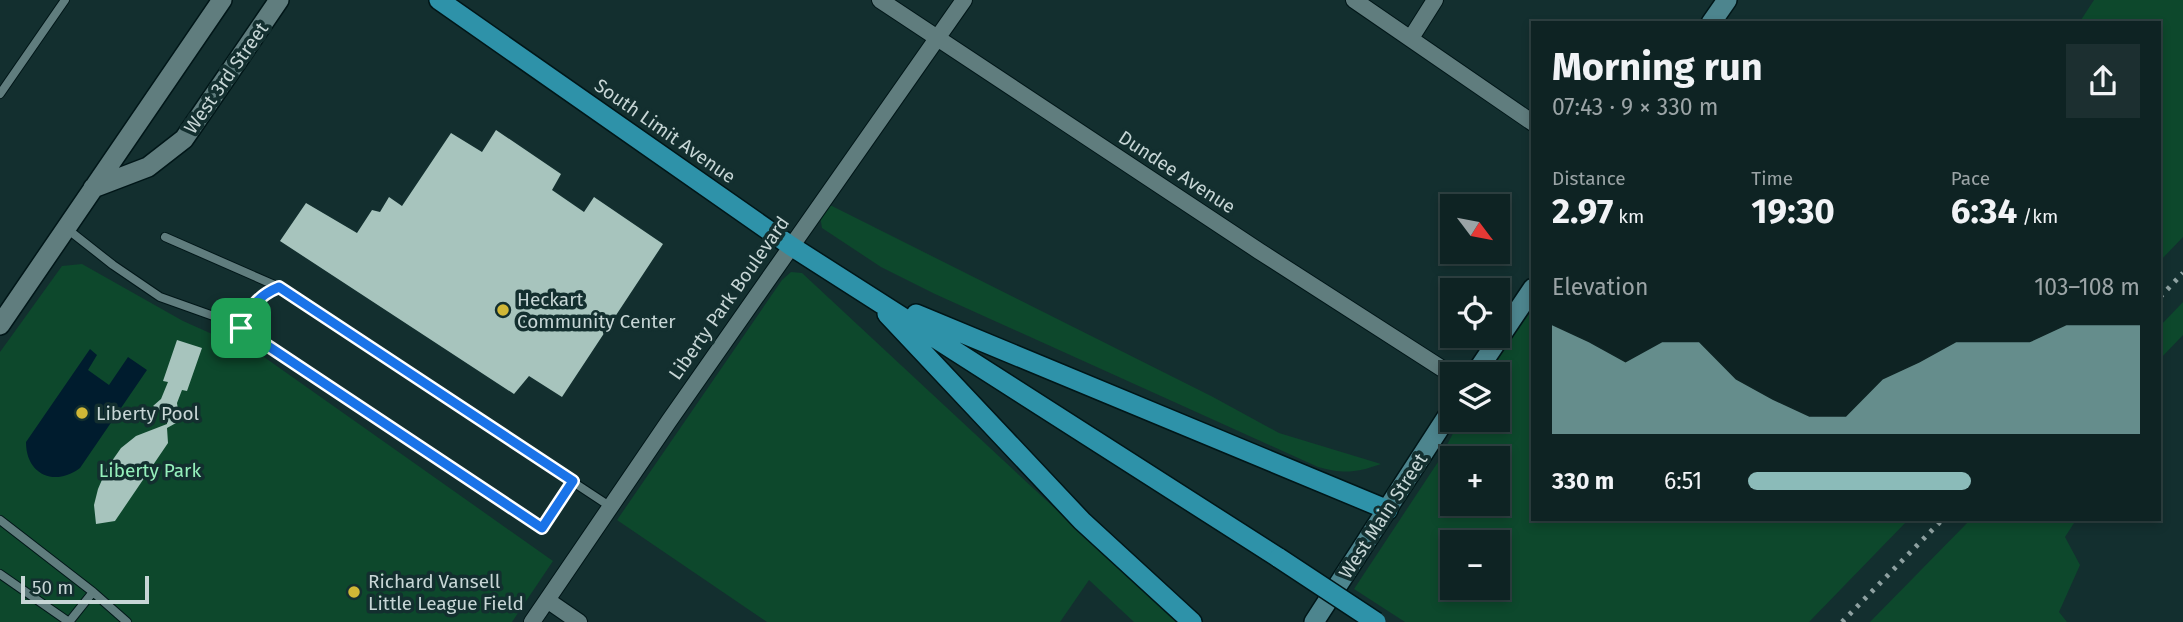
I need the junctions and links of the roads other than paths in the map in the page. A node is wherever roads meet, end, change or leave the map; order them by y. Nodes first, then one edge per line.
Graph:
1 (65, 0) edge
2 (222, 0) edge
3 (279, 0) edge
4 (439, 0) edge
5 (880, 0) edge
6 (964, 0) edge
7 (1354, 0) edge
8 (1435, 0) edge
9 (1727, 0) edge
10 (1712, 21) edge
11 (937, 38) junction
12 (1410, 38) junction
13 (0, 94) edge
14 (1531, 121) edge
15 (93, 188) junction
16 (66, 228) junction
17 (166, 237) dead end
18 (791, 246) junction
19 (279, 287) junction
20 (1531, 291) edge
21 (867, 293) junction
22 (0, 325) edge
23 (241, 328) junction
24 (1483, 362) edge
25 (1440, 367) edge
26 (1440, 428) edge
27 (573, 481) junction
28 (611, 507) junction
29 (1388, 510) junction
30 (0, 520) edge
31 (0, 574) edge
32 (93, 592) junction
33 (547, 600) junction
34 (127, 622) edge
35 (532, 622) edge
36 (579, 622) edge
37 (1192, 622) edge
38 (1314, 622) edge
39 (1376, 622) edge

1 - 13 lane
2 - 15 street
3 - 15 street, West 3rd Street
4 - 18 highway, South Limit Avenue
5 - 11 street, Dundee Avenue
6 - 11 street, Liberty Park Boulevard
7 - 12 street
8 - 12 street
9 - 10 main road
11 - 18 street, Liberty Park Boulevard
11 - 25 street, Dundee Avenue
12 - 14 street
15 - 16 street
16 - 22 street
16 - 23 lane
17 - 19 lane
18 - 21 highway, South Limit Avenue
18 - 28 street, Liberty Park Boulevard
19 - 23 lane
19 - 27 lane
20 - 24 main road
21 - 29 highway
21 - 37 highway
21 - 39 highway, bridge
23 - 27 lane
26 - 29 main road, West Main Street
27 - 28 lane
28 - 33 street, Liberty Park Boulevard
29 - 38 main road, West Main Street
30 - 32 lane
31 - 32 lane
32 - 34 lane
33 - 35 street, Liberty Park Boulevard
33 - 36 street

